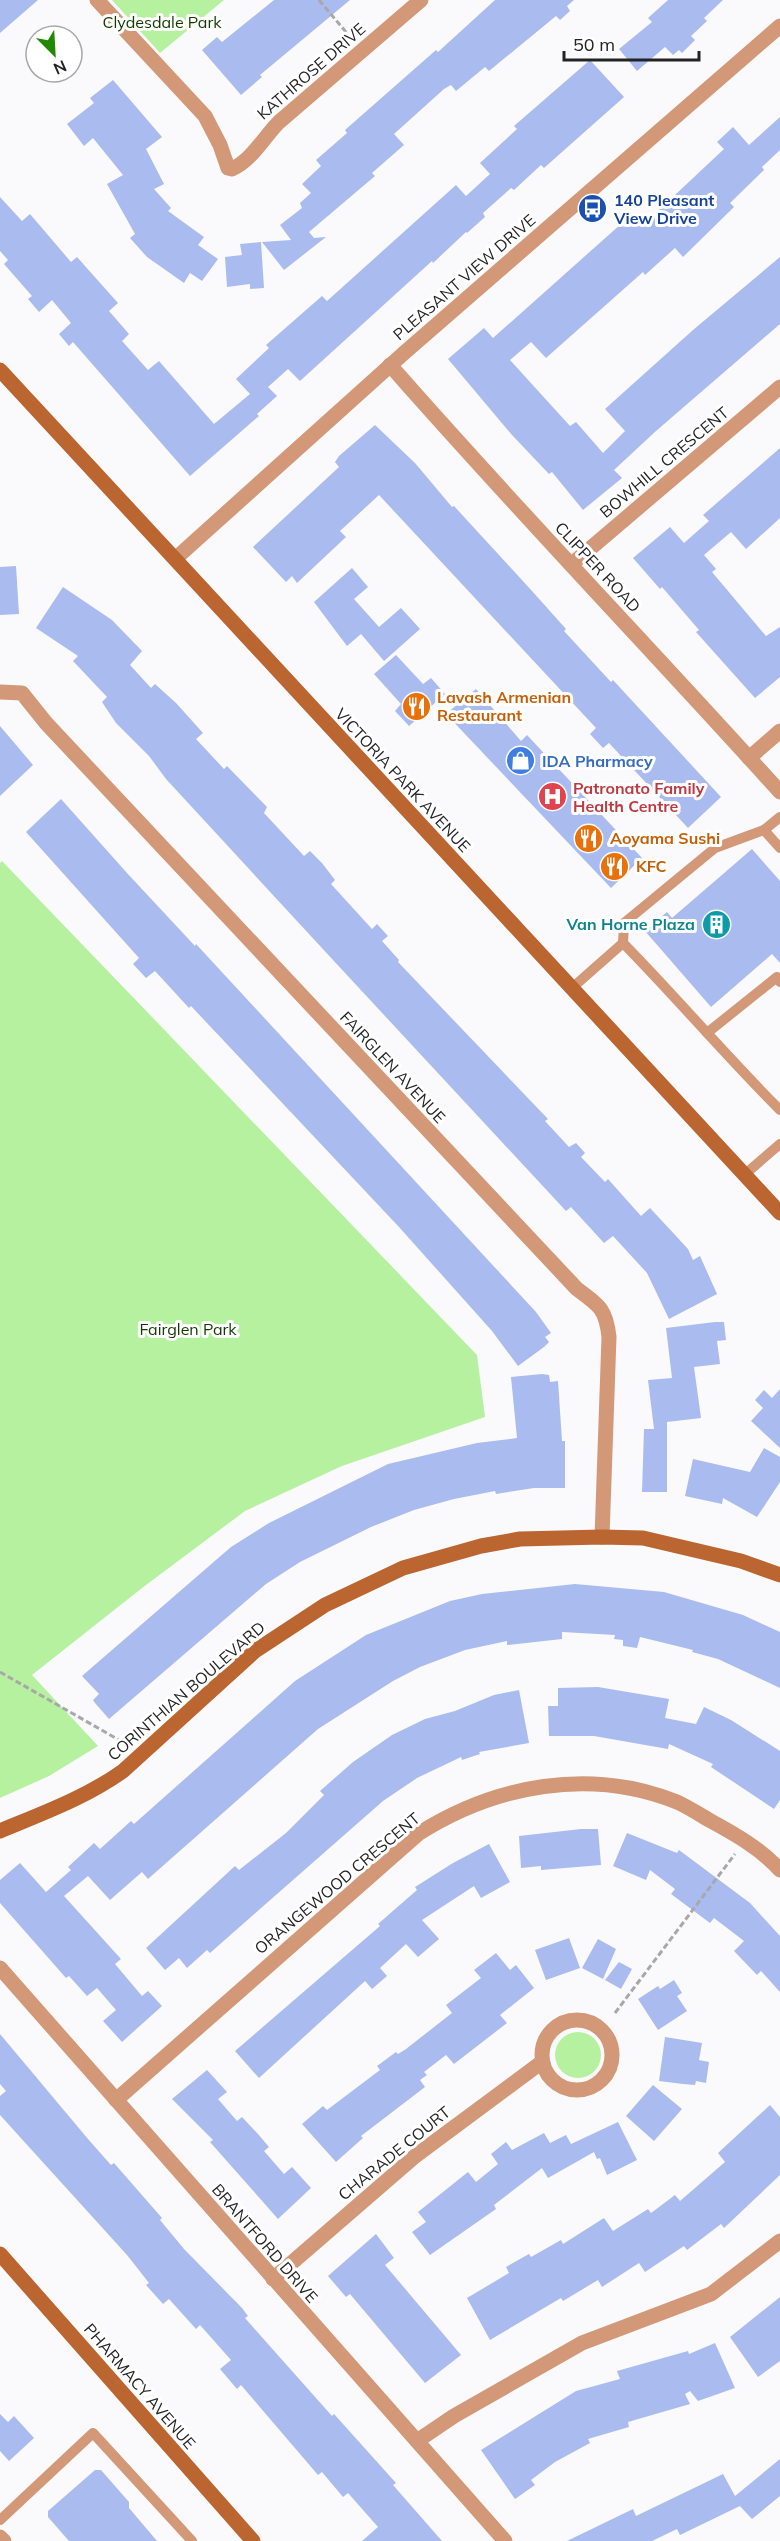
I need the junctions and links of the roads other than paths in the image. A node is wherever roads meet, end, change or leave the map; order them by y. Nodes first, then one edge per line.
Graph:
1 (97, 0) edge
2 (421, 0) edge
3 (780, 26) edge
4 (390, 365) junction
5 (0, 370) edge
6 (780, 387) edge
7 (175, 559) junction
8 (572, 564) junction
9 (0, 692) edge
10 (780, 731) edge
11 (749, 758) junction
12 (780, 792) edge
13 (780, 817) edge
14 (764, 830) junction
15 (780, 848) edge
16 (623, 943) junction
17 (780, 982) edge
18 (572, 988) junction
19 (707, 1033) junction
20 (780, 1110) edge
21 (780, 1144) edge
22 (744, 1175) junction
23 (780, 1213) edge
24 (602, 1537) junction
25 (780, 1575) edge
26 (0, 1831) edge
27 (778, 1864) edge
28 (0, 1968) edge
29 (542, 2062) junction
30 (116, 2100) junction
31 (780, 2241) edge
32 (0, 2254) edge
33 (273, 2279) junction
34 (417, 2441) junction
35 (0, 2520) edge
36 (0, 2537) edge
37 (4, 2541) edge
38 (192, 2541) edge
39 (252, 2541) edge
40 (505, 2541) edge

1 - 2 street, KATHROSE DRIVE
3 - 4 street, PLEASANT VIEW DRIVE
4 - 7 street, PLEASANT VIEW DRIVE
4 - 8 street, CLIPPER ROAD
5 - 7 street, VICTORIA PARK AVENUE
6 - 8 street, BOWHILL CRESCENT
7 - 18 street, VICTORIA PARK AVENUE
8 - 11 street, CLIPPER ROAD
9 - 24 street, FAIRGLEN AVENUE
10 - 11 street
11 - 12 street, CLIPPER ROAD
13 - 14 lane
14 - 15 lane
14 - 16 lane
16 - 18 lane
16 - 19 lane
17 - 19 lane
18 - 22 street, VICTORIA PARK AVENUE
19 - 20 lane
21 - 22 lane
22 - 23 street, VICTORIA PARK AVENUE
24 - 25 street, CORINTHIAN BOULEVARD
24 - 26 street, CORINTHIAN BOULEVARD
27 - 30 street, ORANGEWOOD CRESCENT
28 - 30 street, BRANTFORD DRIVE
29 - 29 street
29 - 33 street, CHARADE COURT
30 - 33 street, BRANTFORD DRIVE
31 - 34 street
32 - 39 street, PHARMACY AVENUE
33 - 34 street, BRANTFORD DRIVE
34 - 40 street, BRANTFORD DRIVE
35 - 38 lane
36 - 37 street

